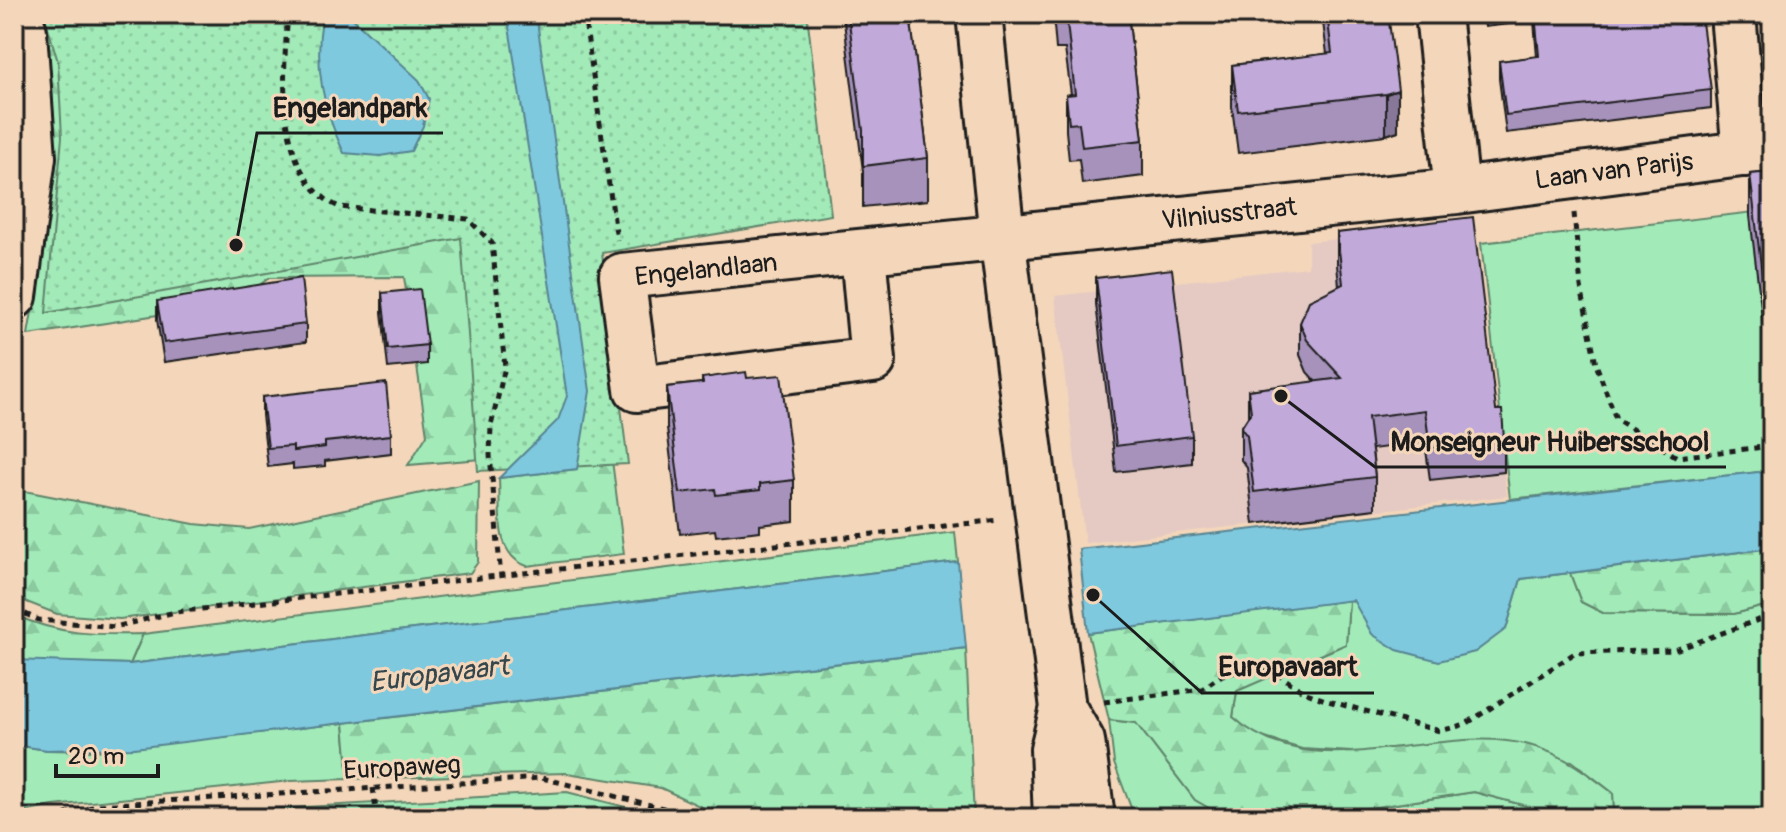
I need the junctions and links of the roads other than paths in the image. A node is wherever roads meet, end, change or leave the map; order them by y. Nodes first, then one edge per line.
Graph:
1 (19, 14) edge
2 (979, 14) edge
3 (1438, 14) edge
4 (1733, 14) edge
5 (1758, 152) edge
6 (1457, 191) junction
7 (1002, 236) junction
8 (863, 253) junction
9 (14, 296) edge
10 (1063, 708) junction
11 (1056, 818) edge
12 (1092, 818) edge

1 - 9 street
2 - 7 street
3 - 6 street
4 - 5 street
5 - 6 street, Laan van Parijs
6 - 7 street, Vilniusstraat
7 - 8 street, Engelandlaan
7 - 10 street
8 - 8 street, Engelandlaan
10 - 11 street
10 - 12 street

